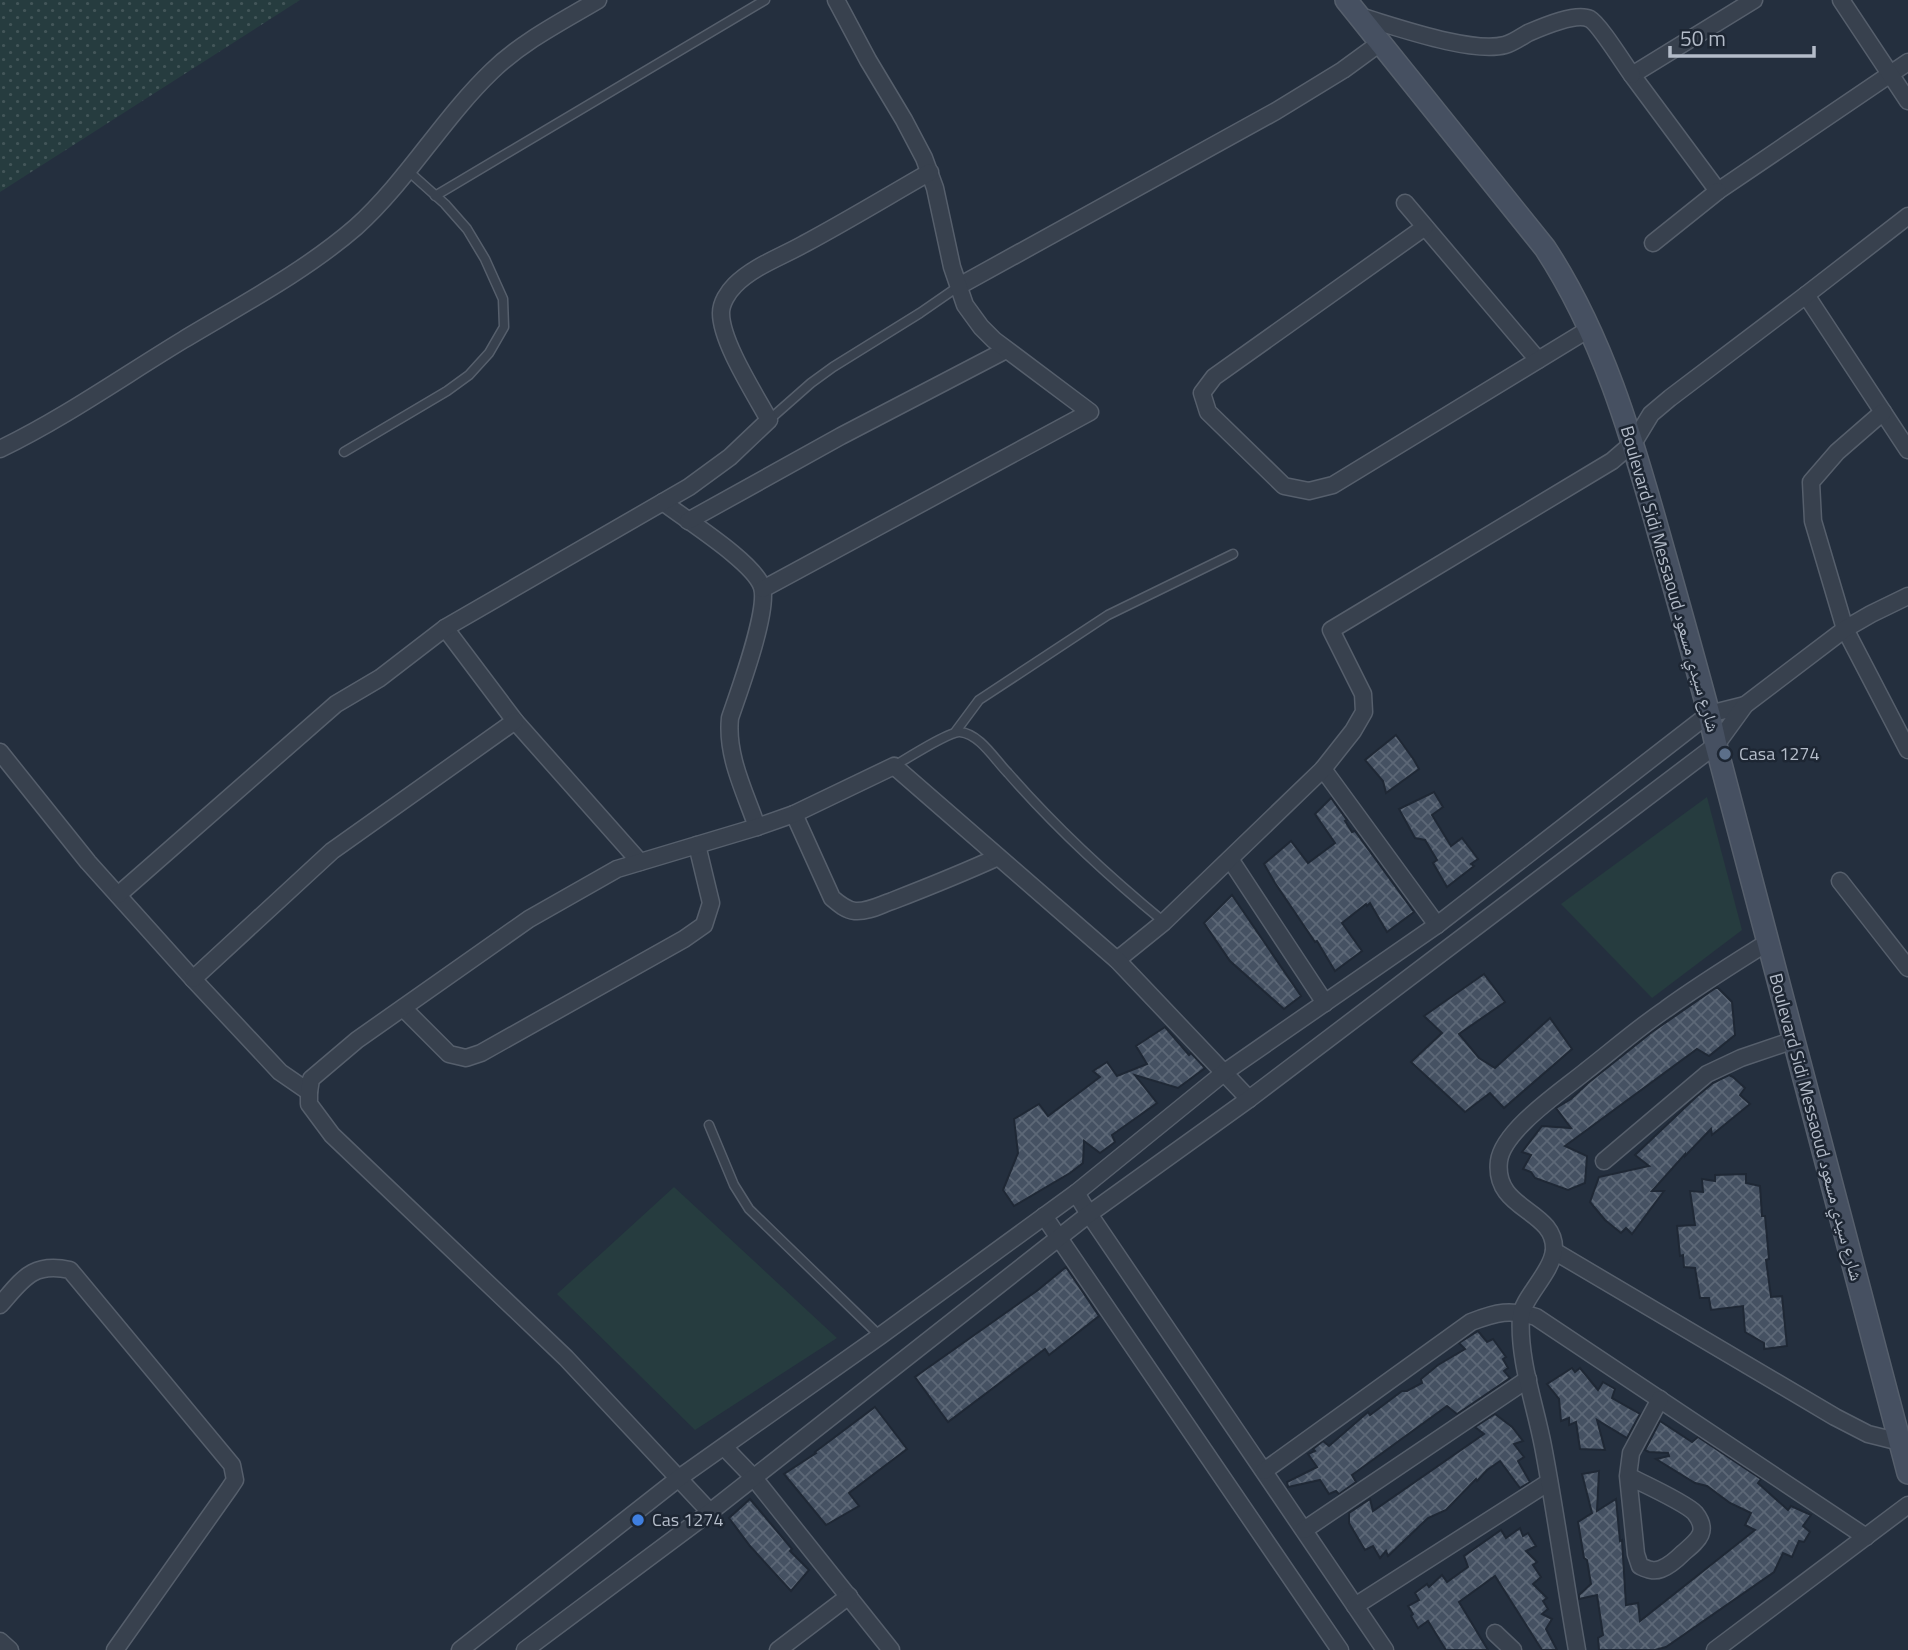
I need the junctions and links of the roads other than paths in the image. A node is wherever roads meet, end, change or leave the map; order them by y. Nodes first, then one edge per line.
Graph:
1 (598, 0) edge
2 (765, 0) edge
3 (836, 0) edge
4 (1754, 0) edge
5 (1841, 0) edge
6 (1352, 8) edge
7 (1380, 43) junction
8 (1908, 62) edge
9 (1632, 75) junction
10 (1891, 75) junction
11 (1908, 102) edge
12 (407, 170) junction
13 (930, 172) junction
14 (1718, 191) junction
15 (435, 196) junction
16 (1405, 203) dead end
17 (1908, 216) edge
18 (1425, 226) junction
19 (1653, 243) dead end
20 (959, 286) junction
21 (1806, 295) junction
22 (1589, 329) junction
23 (1006, 350) junction
24 (1538, 360) junction
25 (1883, 412) junction
26 (769, 421) junction
27 (1634, 442) junction
28 (0, 449) edge
29 (1908, 450) edge
30 (344, 452) dead end
31 (663, 502) junction
32 (688, 521) junction
33 (1233, 554) dead end
34 (763, 589) junction
35 (1908, 596) edge
36 (445, 628) junction
37 (1845, 629) junction
38 (1745, 705) junction
39 (1709, 714) junction
40 (515, 721) junction
41 (956, 731) junction
42 (1716, 746) junction
43 (1908, 750) edge
44 (0, 752) edge
45 (894, 766) junction
46 (1324, 769) junction
47 (794, 814) junction
48 (757, 827) junction
49 (696, 845) junction
50 (998, 857) junction
51 (1230, 859) junction
52 (640, 862) junction
53 (1839, 881) dead end
54 (118, 895) junction
55 (1164, 922) junction
56 (1437, 925) junction
57 (1768, 942) junction
58 (1117, 960) junction
59 (1908, 968) edge
60 (193, 979) junction
61 (1325, 1003) junction
62 (403, 1008) junction
63 (1794, 1040) junction
64 (1225, 1072) junction
65 (309, 1092) junction
66 (1249, 1100) junction
67 (709, 1125) dead end
68 (1604, 1161) dead end
69 (1076, 1193) junction
70 (1089, 1214) junction
71 (1044, 1216) junction
72 (1059, 1239) junction
73 (1554, 1251) junction
74 (0, 1305) edge
75 (1521, 1313) junction
76 (880, 1336) junction
77 (1528, 1379) junction
78 (1660, 1399) junction
79 (1900, 1442) junction
80 (724, 1447) junction
81 (1264, 1471) junction
82 (1908, 1473) edge
83 (1628, 1476) junction
84 (679, 1478) junction
85 (754, 1478) junction
86 (1549, 1482) junction
87 (1908, 1505) edge
88 (710, 1512) junction
89 (1304, 1530) junction
90 (1866, 1536) junction
91 (849, 1596) junction
92 (1355, 1606) junction
93 (1495, 1633) dead end
94 (0, 1642) edge
95 (10, 1650) edge
96 (115, 1650) edge
97 (460, 1650) edge
98 (525, 1650) edge
99 (778, 1650) edge
100 (891, 1650) edge
101 (1340, 1650) edge
102 (1385, 1650) edge
103 (1513, 1650) edge
104 (1577, 1650) edge
105 (1715, 1650) edge

1 - 12 street
2 - 15 lane
3 - 13 street
4 - 9 street
5 - 10 street
6 - 7 street, Boulevard Sidi Messaoud شارع سيدي مسعود
6 - 9 street
7 - 20 street
7 - 22 street, Boulevard Sidi Messaoud شارع سيدي مسعود
8 - 10 street
9 - 14 street
10 - 11 street
10 - 14 street
12 - 15 lane
12 - 28 street
13 - 20 street
13 - 26 street
14 - 19 street
15 - 30 lane
16 - 18 street
17 - 21 street
18 - 24 street
18 - 24 street
20 - 23 street
20 - 26 lane
21 - 25 street
21 - 27 street
22 - 24 street
22 - 27 street, Boulevard Sidi Messaoud شارع سيدي مسعود
23 - 32 street
23 - 34 street
25 - 29 street
25 - 37 street
26 - 31 street
27 - 39 street, Boulevard Sidi Messaoud شارع سيدي مسعود
27 - 46 street
31 - 32 street
31 - 36 street
32 - 34 street
33 - 41 lane
34 - 48 street
35 - 37 street
36 - 40 street
36 - 54 street
37 - 38 street
37 - 43 street
38 - 39 street
38 - 42 street
39 - 42 street, Boulevard Sidi Messaoud شارع سيدي مسعود
39 - 56 street
40 - 52 street
40 - 60 street
41 - 45 lane
41 - 55 lane
42 - 57 street, Boulevard Sidi Messaoud شارع سيدي مسعود
42 - 66 street
44 - 54 street
45 - 47 street
45 - 50 street
46 - 51 street
46 - 56 street
47 - 48 street
47 - 50 street
48 - 49 street
49 - 52 street
49 - 62 street
50 - 58 street
51 - 55 street
51 - 61 street
52 - 62 street
53 - 59 street
54 - 60 street
55 - 58 street
56 - 61 street
57 - 63 street, Boulevard Sidi Messaoud شارع سيدي مسعود
57 - 73 street
58 - 64 street
60 - 65 street
61 - 64 street
62 - 65 street
63 - 68 street
63 - 79 street, Boulevard Sidi Messaoud شارع سيدي مسعود
64 - 66 street
64 - 69 street
65 - 84 street
66 - 70 street
67 - 76 lane
69 - 70 street
69 - 71 street
70 - 72 street
70 - 81 street
71 - 72 street
71 - 76 street
72 - 85 street
72 - 101 street
73 - 75 street
73 - 79 street
74 - 96 street
75 - 77 street
75 - 78 street
75 - 81 street
76 - 80 street
77 - 86 street
77 - 89 street
78 - 83 street
78 - 90 street
79 - 82 street, Boulevard Sidi Messaoud شارع سيدي مسعود
80 - 84 street
80 - 85 street
81 - 89 street
83 - 83 street
84 - 88 street
84 - 97 street
85 - 88 street
85 - 91 street
86 - 92 street
86 - 104 street
87 - 90 street
88 - 98 street
89 - 92 street
90 - 105 street
91 - 99 street
91 - 100 street
92 - 102 street
93 - 103 street
94 - 95 street

